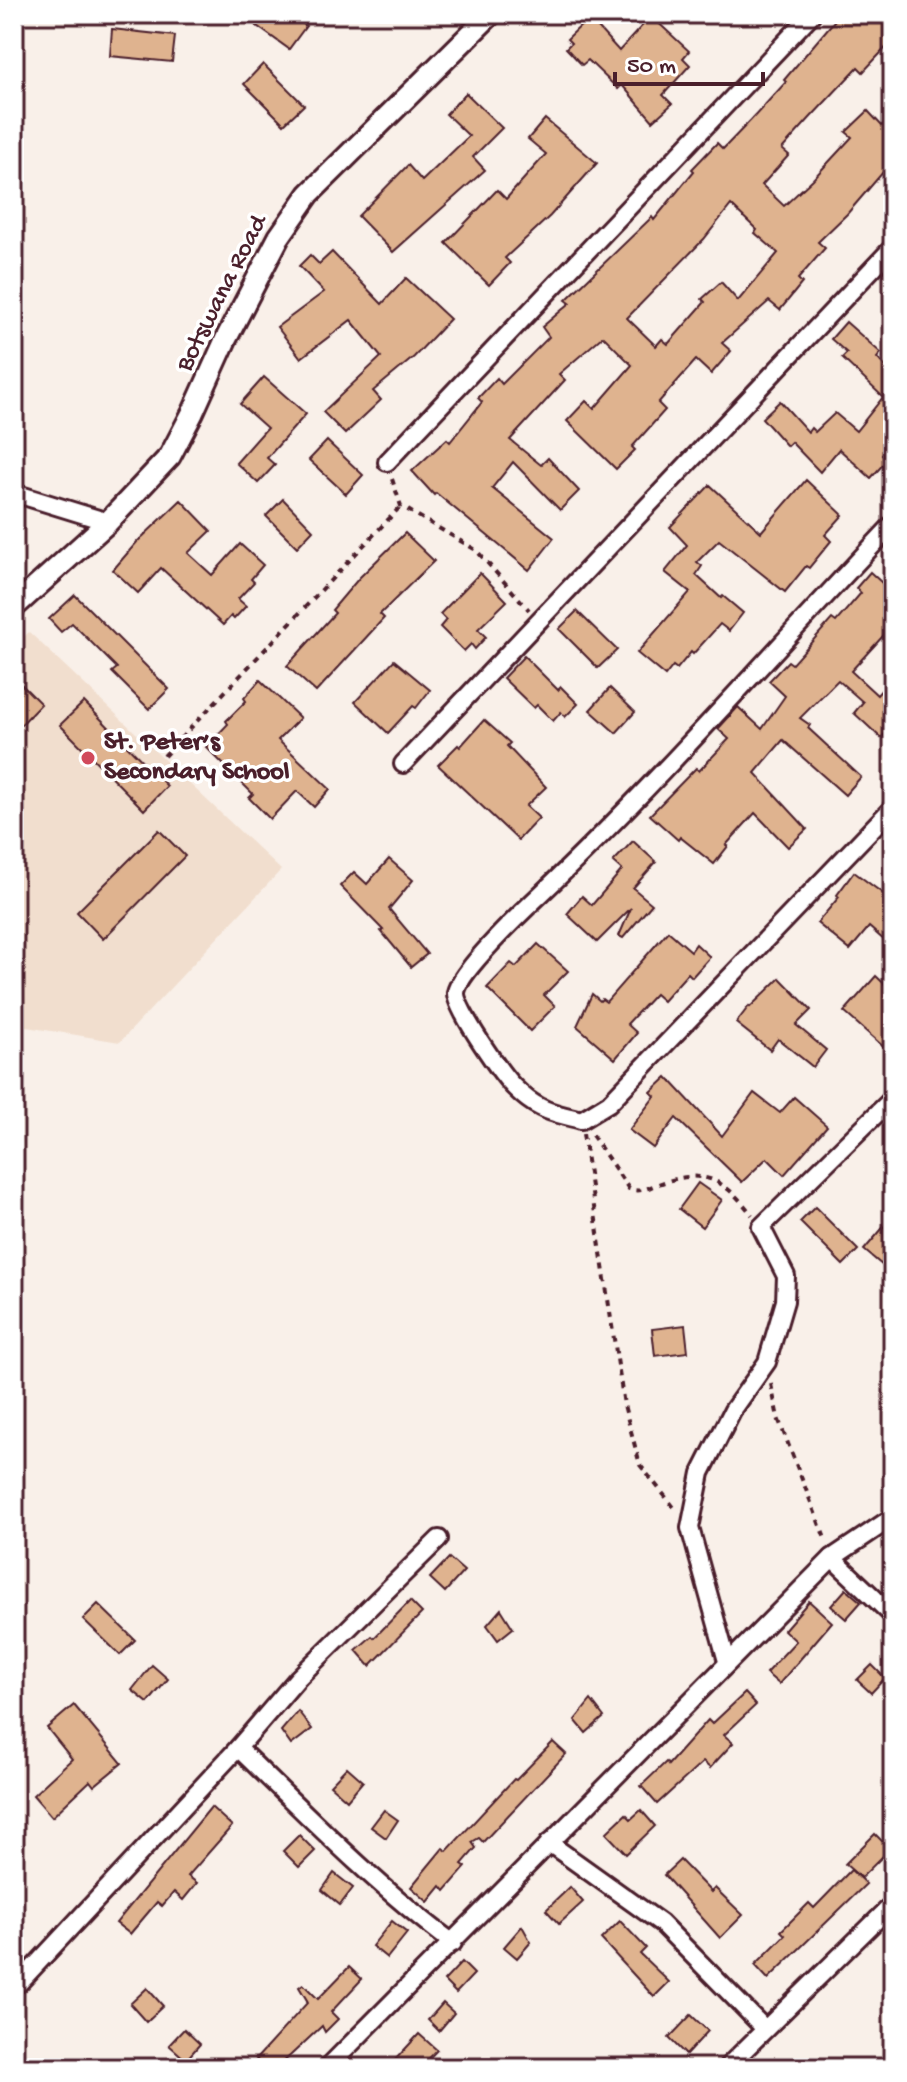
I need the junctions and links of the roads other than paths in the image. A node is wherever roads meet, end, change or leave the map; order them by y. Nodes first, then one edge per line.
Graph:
1 (491, 14) edge
2 (812, 14) edge
3 (893, 247) edge
4 (387, 462) road end
5 (14, 493) edge
6 (108, 522) junction
7 (893, 524) edge
8 (14, 607) edge
9 (403, 764) dead end
10 (893, 807) edge
11 (893, 1098) edge
12 (893, 1517) edge
13 (439, 1539) dead end
14 (832, 1558) junction
15 (893, 1616) edge
16 (727, 1661) junction
17 (238, 1748) junction
18 (549, 1843) junction
19 (893, 1904) edge
20 (453, 1943) junction
21 (19, 1983) dead end
22 (765, 2029) junction
23 (327, 2068) edge
24 (726, 2068) edge

1 - 6 street, Botswana Road
2 - 4 street
3 - 9 street
5 - 6 street
6 - 8 street, Botswana Road
7 - 10 street
11 - 16 street
12 - 14 street
13 - 17 street
14 - 15 street
14 - 16 street
16 - 18 street
17 - 20 street
17 - 21 street
18 - 20 street
18 - 22 street
19 - 22 street
20 - 23 street
22 - 24 street

